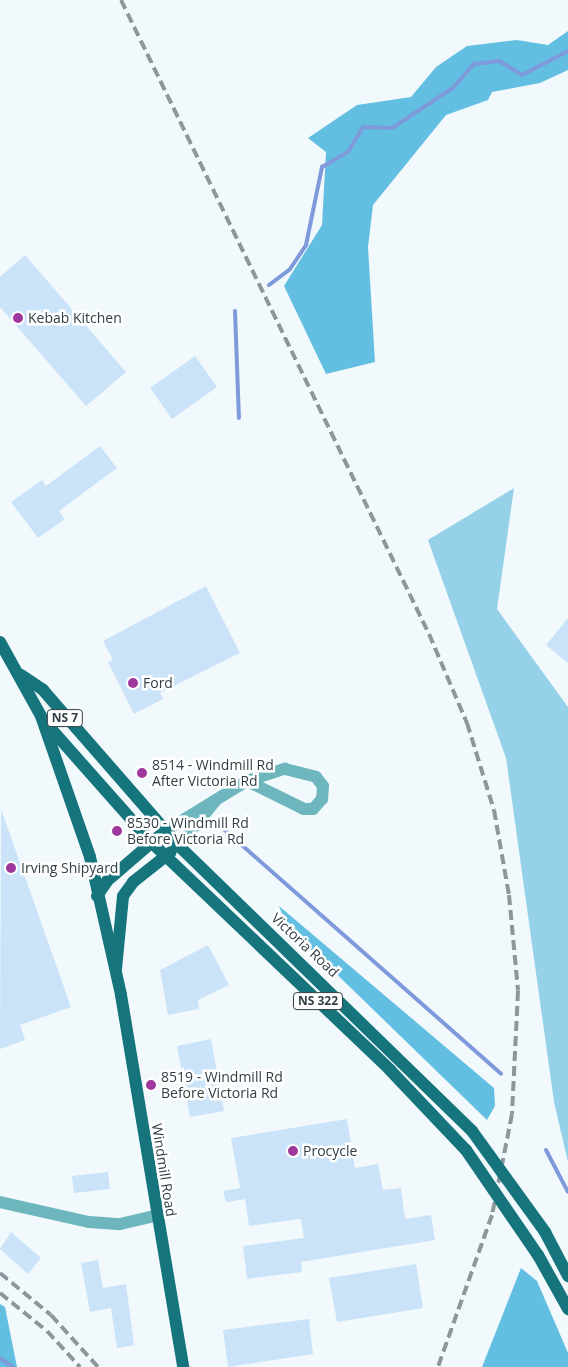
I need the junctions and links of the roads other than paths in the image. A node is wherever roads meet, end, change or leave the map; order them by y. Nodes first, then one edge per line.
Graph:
1 (0, 642) edge
2 (22, 675) junction
3 (41, 716) junction
4 (247, 781) junction
5 (218, 796) junction
6 (165, 831) junction
7 (152, 844) junction
8 (179, 846) junction
9 (165, 857) junction
10 (97, 896) junction
11 (115, 978) junction
12 (0, 1202) edge
13 (156, 1216) junction
14 (568, 1276) edge
15 (568, 1309) edge
16 (183, 1367) edge

1 - 2 main road, Windmill Road / NS 7
2 - 3 main road, Windmill Road / NS 7
2 - 6 main road, Victoria Road / NS 7
3 - 7 main road, NS 322
3 - 10 main road, Windmill Road / NS 7
4 - 4 street
4 - 5 street
5 - 6 street
5 - 8 street
6 - 7 main road
6 - 8 main road, Victoria Road / NS 7
7 - 9 main road, NS 322
7 - 10 main road
8 - 9 main road, Windmill Road / NS 7
8 - 14 main road, Victoria Road / NS 322, bridge
9 - 11 main road, Windmill Road / NS 7
9 - 15 main road, NS 322, bridge
10 - 11 main road, Windmill Road / NS 7
11 - 13 main road, Windmill Road / NS 7
12 - 13 street
13 - 16 main road, Windmill Road / NS 7

